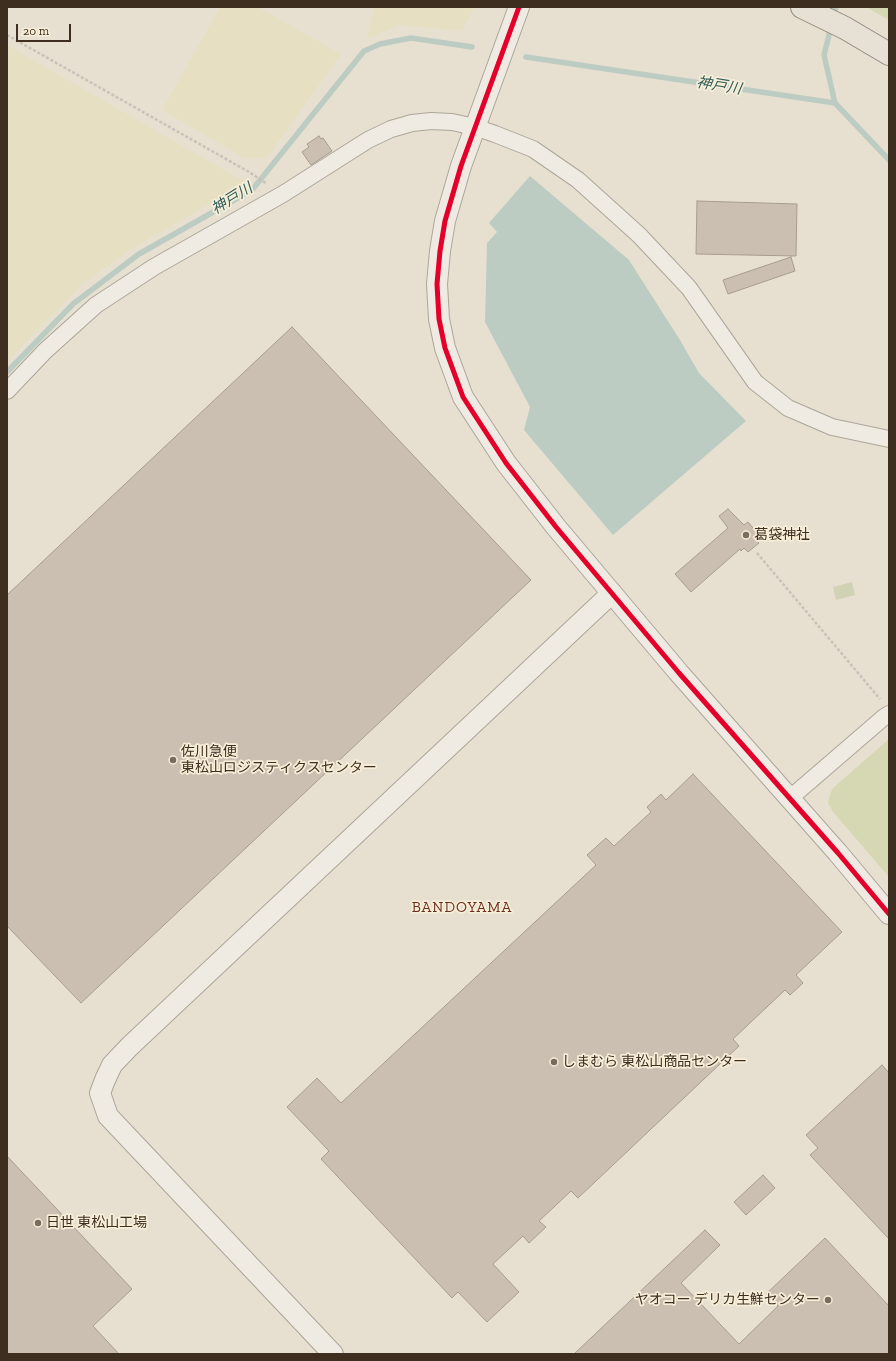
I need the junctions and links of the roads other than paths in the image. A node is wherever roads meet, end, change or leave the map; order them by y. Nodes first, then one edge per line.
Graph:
1 (519, 7) edge
2 (802, 7) edge
3 (889, 54) edge
4 (475, 127) junction
5 (7, 391) edge
6 (889, 439) edge
7 (612, 593) junction
8 (886, 709) edge
9 (789, 799) junction
10 (889, 914) edge
11 (333, 1354) edge

1 - 4 street
2 - 3 main road
4 - 5 street
4 - 6 street
4 - 7 street
7 - 9 street
7 - 11 street
8 - 9 street
9 - 10 street

